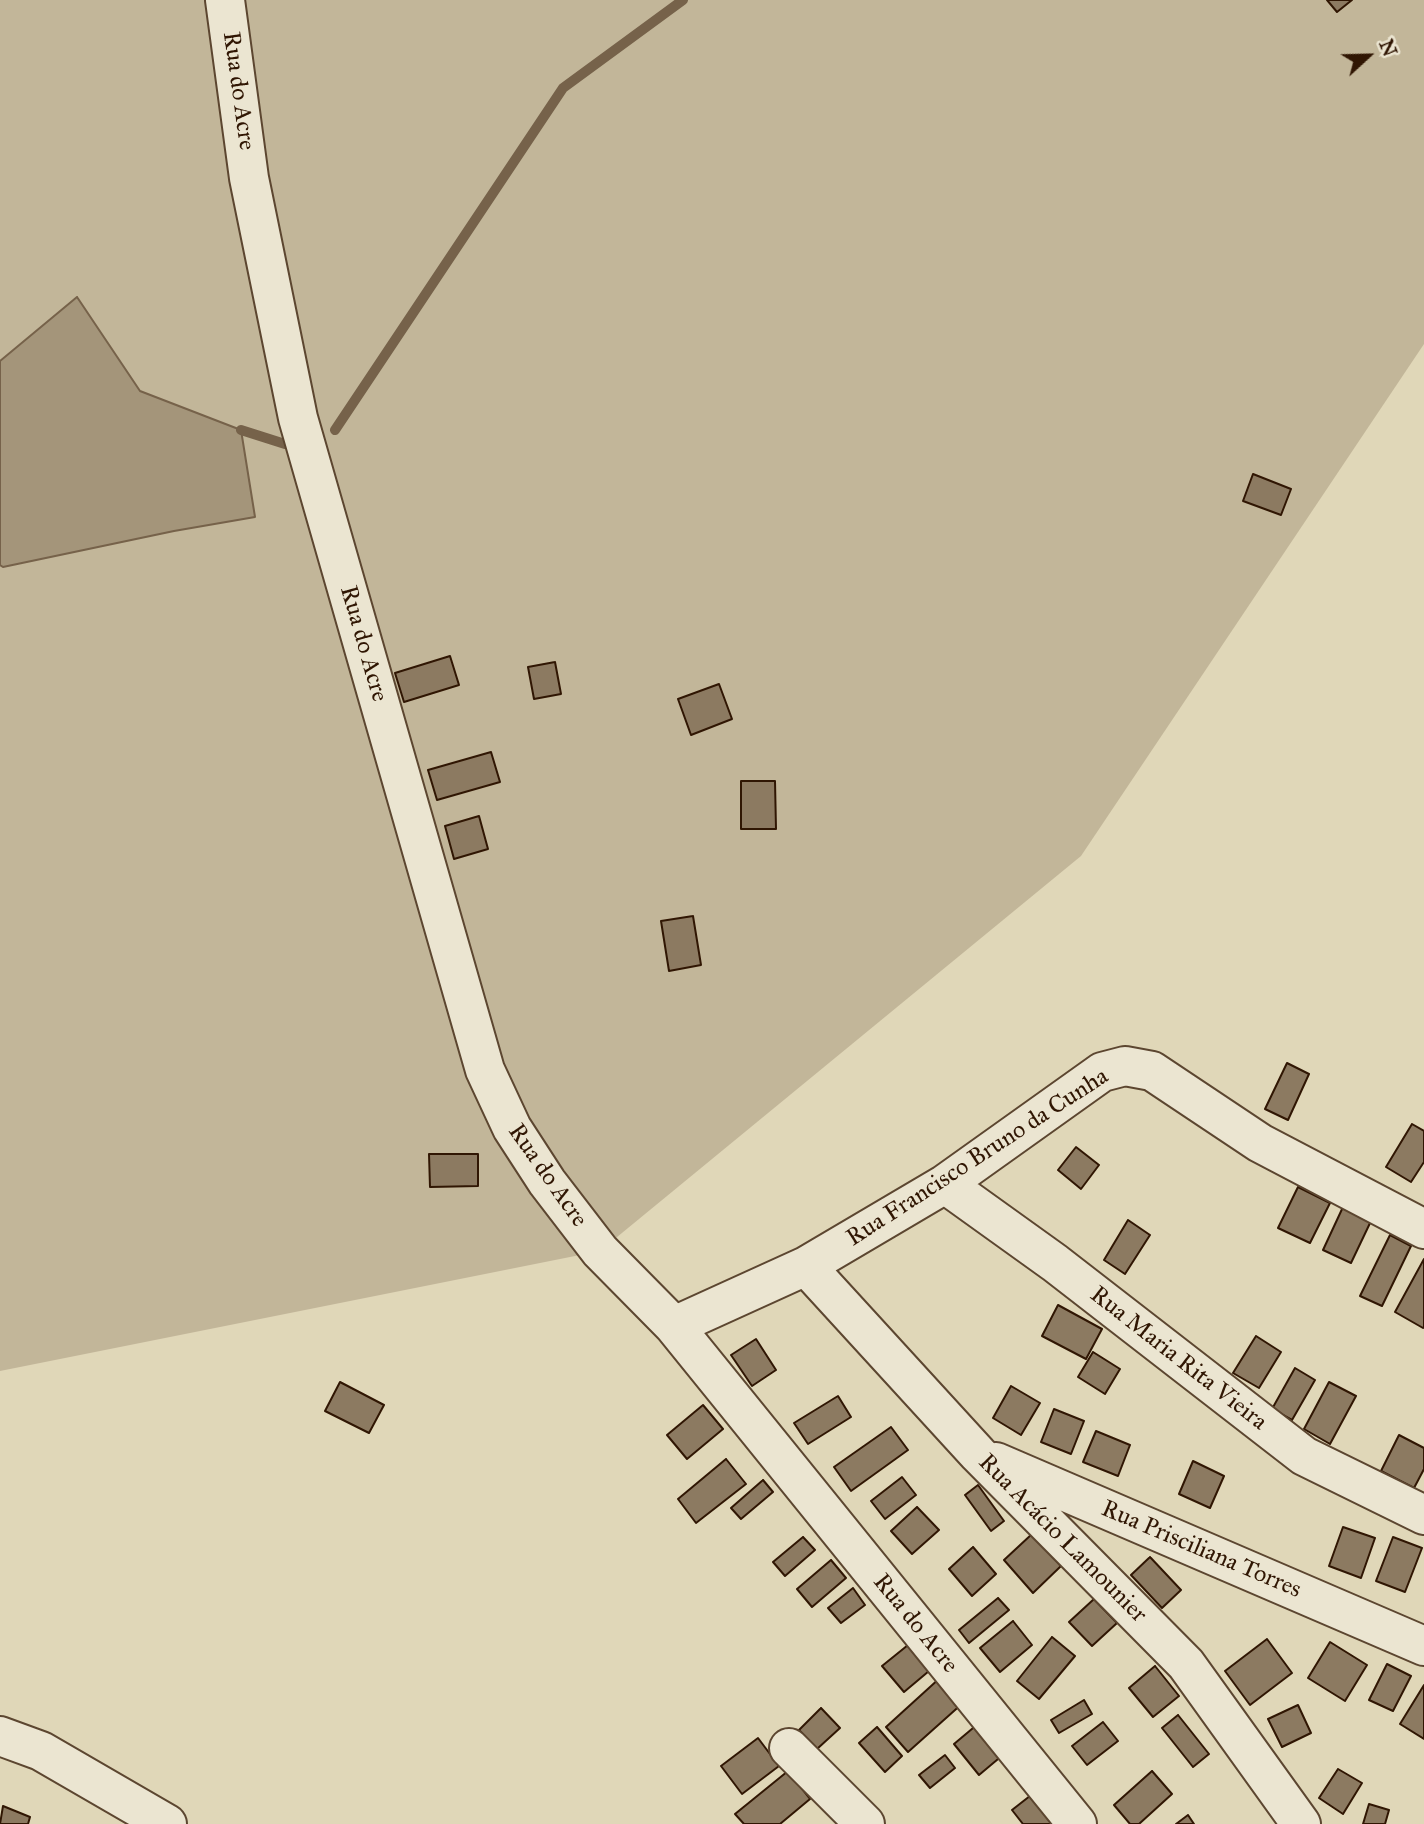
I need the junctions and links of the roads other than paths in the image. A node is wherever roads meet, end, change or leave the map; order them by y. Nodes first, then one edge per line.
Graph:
1 (225, 0) edge
2 (944, 1184) junction
3 (1424, 1229) edge
4 (806, 1266) junction
5 (674, 1326) junction
6 (978, 1454) junction
7 (1424, 1515) edge
8 (1424, 1646) edge
9 (0, 1736) edge
10 (789, 1748) dead end
11 (167, 1824) edge
12 (865, 1824) edge
13 (1077, 1824) edge
14 (1301, 1824) edge

1 - 5 street, Rua do Acre
2 - 3 street, Rua Francisco Bruno da Cunha
2 - 4 street, Rua Francisco Bruno da Cunha
2 - 7 street, Rua Maria Rita Vieira
4 - 5 street, Rua Francisco Bruno da Cunha
4 - 6 street, Rua Acácio Lamounier
5 - 13 street, Rua do Acre
6 - 8 street, Rua Prisciliana Torres
6 - 14 street, Rua Acácio Lamounier
9 - 11 street
10 - 12 street

